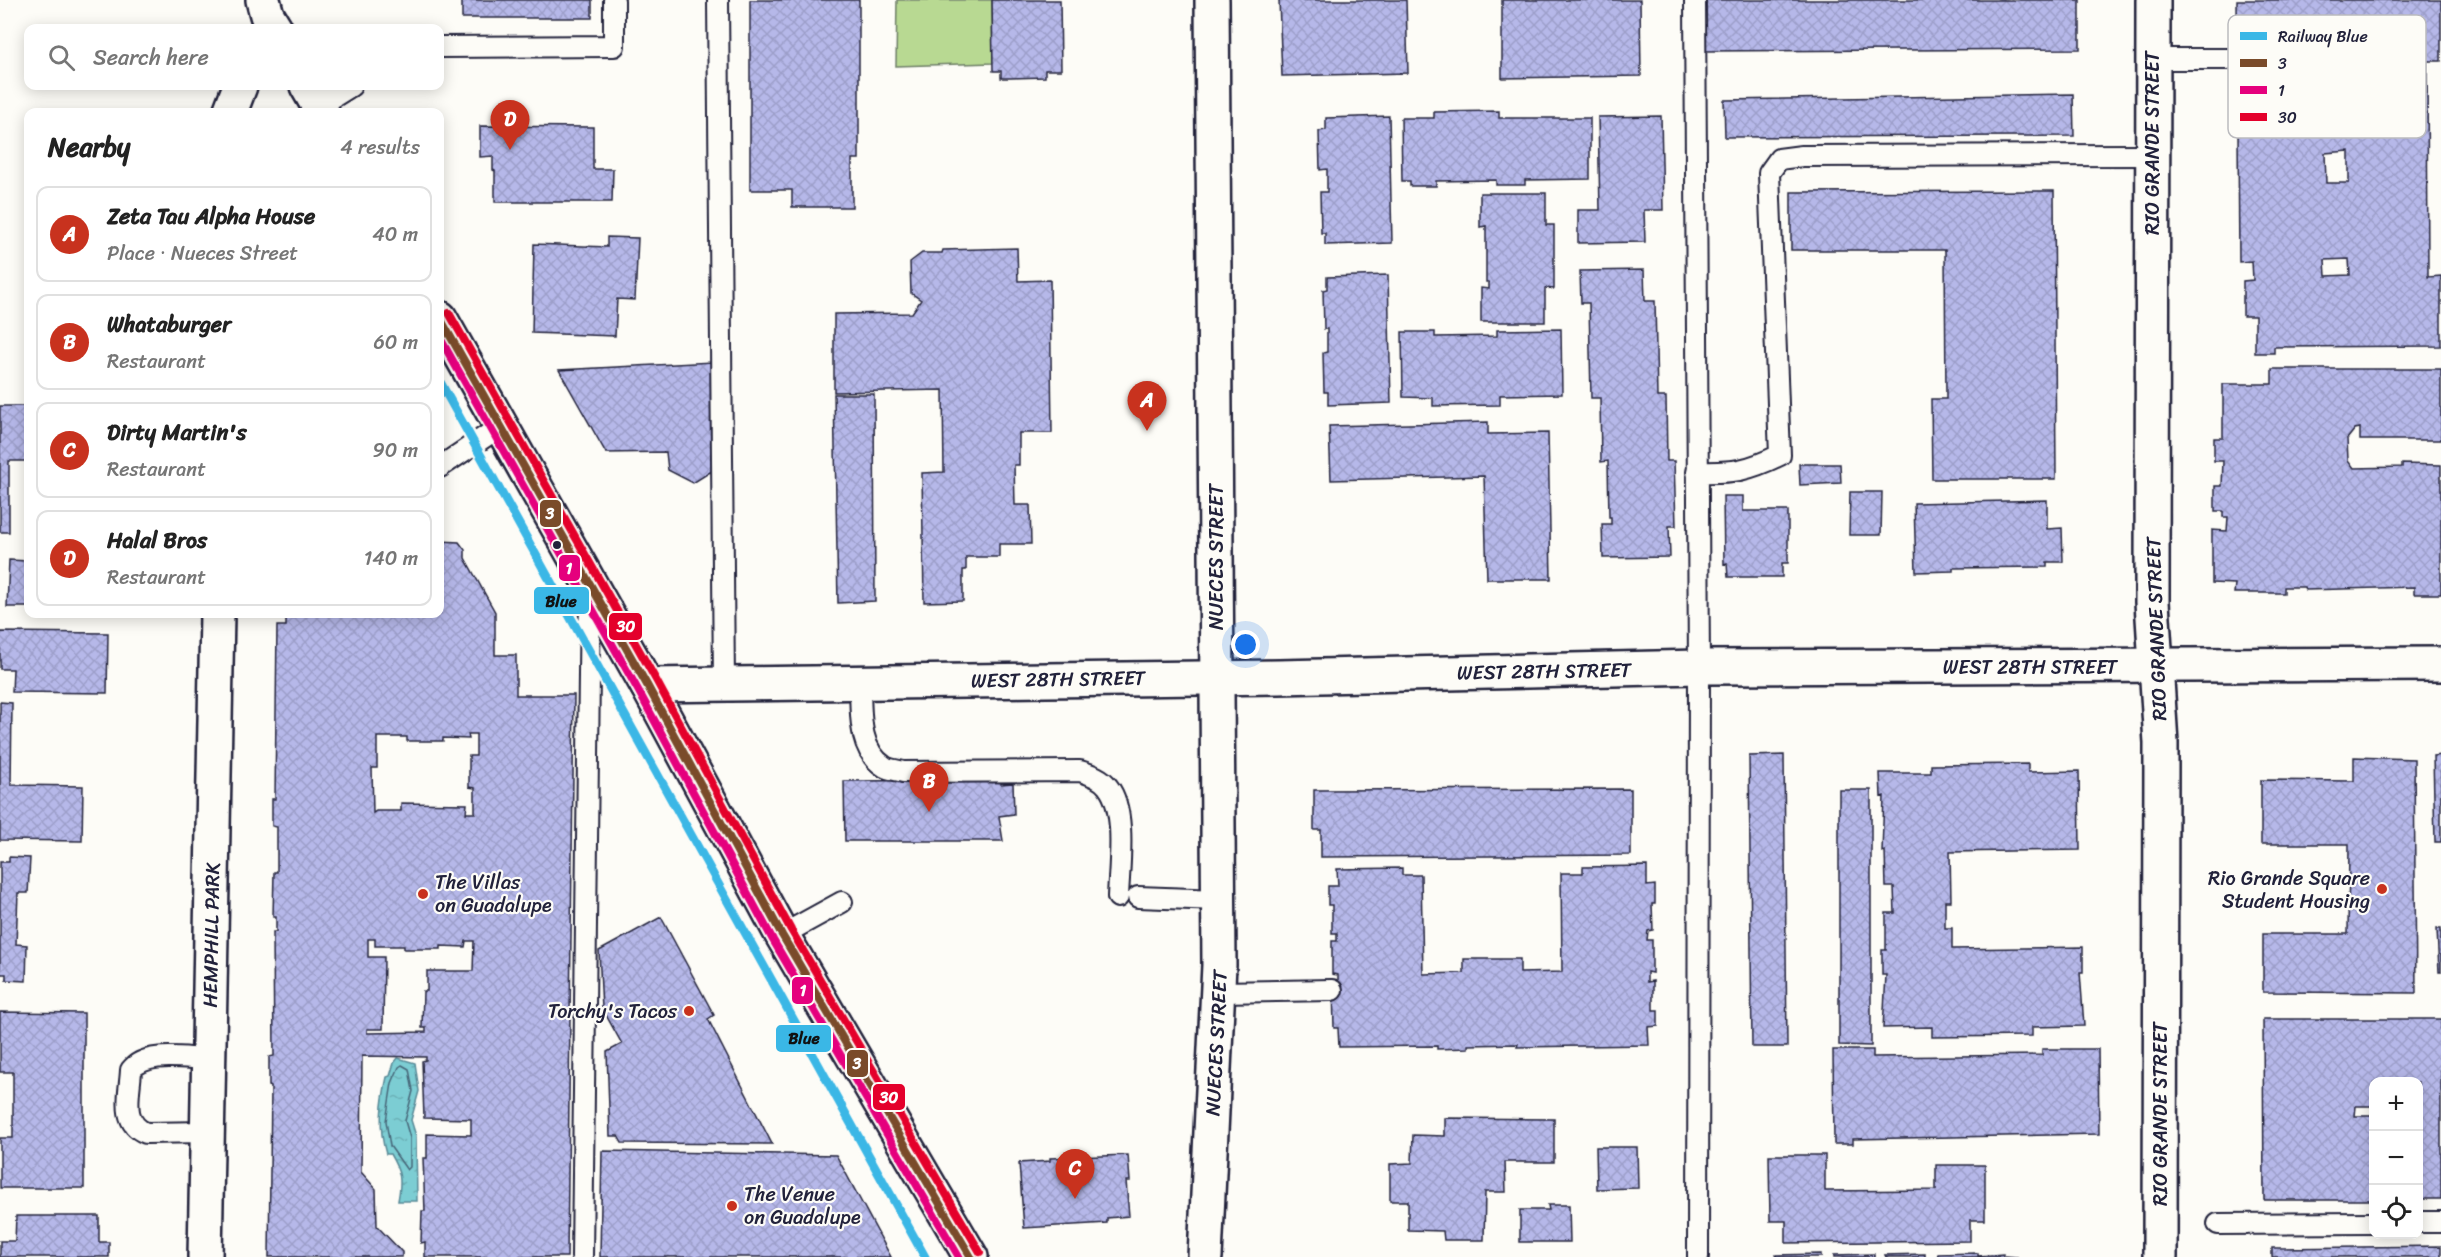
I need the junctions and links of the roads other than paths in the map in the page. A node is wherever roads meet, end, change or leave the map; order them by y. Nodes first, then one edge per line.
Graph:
1 (614, 0) edge
2 (718, 0) edge
3 (1212, 0) edge
4 (1695, 0) edge
5 (2153, 0) edge
6 (444, 47) edge
7 (2153, 59) junction
8 (2228, 59) dead end
9 (238, 90) edge
10 (342, 90) edge
11 (316, 101) edge
12 (232, 108) edge
13 (2152, 155) junction
14 (444, 325) edge
15 (501, 426) junction
16 (444, 464) edge
17 (1697, 472) junction
18 (590, 583) junction
19 (217, 618) edge
20 (2441, 664) edge
21 (2156, 667) junction
22 (1699, 668) junction
23 (1217, 677) junction
24 (860, 681) junction
25 (647, 685) junction
26 (724, 685) junction
27 (1219, 900) junction
28 (842, 902) dead end
29 (782, 936) junction
30 (1332, 990) dead end
31 (1219, 992) junction
32 (209, 1059) junction
33 (207, 1132) junction
34 (2423, 1222) edge
35 (2441, 1222) edge
36 (2369, 1223) edge
37 (2218, 1224) dead end
38 (205, 1257) edge
39 (582, 1257) edge
40 (971, 1257) edge
41 (1205, 1257) edge
42 (1698, 1257) edge
43 (2160, 1257) edge

1 - 6 lane
2 - 26 lane
3 - 23 street, NUECES STREET
4 - 17 lane
5 - 7 street, RIO GRANDE STREET
7 - 8 lane
7 - 13 street, RIO GRANDE STREET
9 - 12 street
10 - 11 lane
13 - 17 lane
13 - 21 street, RIO GRANDE STREET
14 - 15 street
15 - 16 lane
15 - 18 street
17 - 22 lane
18 - 25 street
18 - 39 lane
19 - 32 street, HEMPHILL PARK
20 - 21 street, WEST 28TH STREET
21 - 22 street, WEST 28TH STREET
21 - 43 street, RIO GRANDE STREET
22 - 23 street, WEST 28TH STREET
22 - 42 lane
23 - 24 street, WEST 28TH STREET
23 - 27 street, NUECES STREET
24 - 26 street, WEST 28TH STREET
24 - 27 lane
25 - 26 street, WEST 28TH STREET
25 - 29 street
27 - 31 street, NUECES STREET
28 - 29 lane
29 - 40 street
30 - 31 lane
31 - 41 street, NUECES STREET
32 - 33 street, HEMPHILL PARK
32 - 33 lane
33 - 38 street, HEMPHILL PARK
34 - 35 lane
36 - 37 lane

